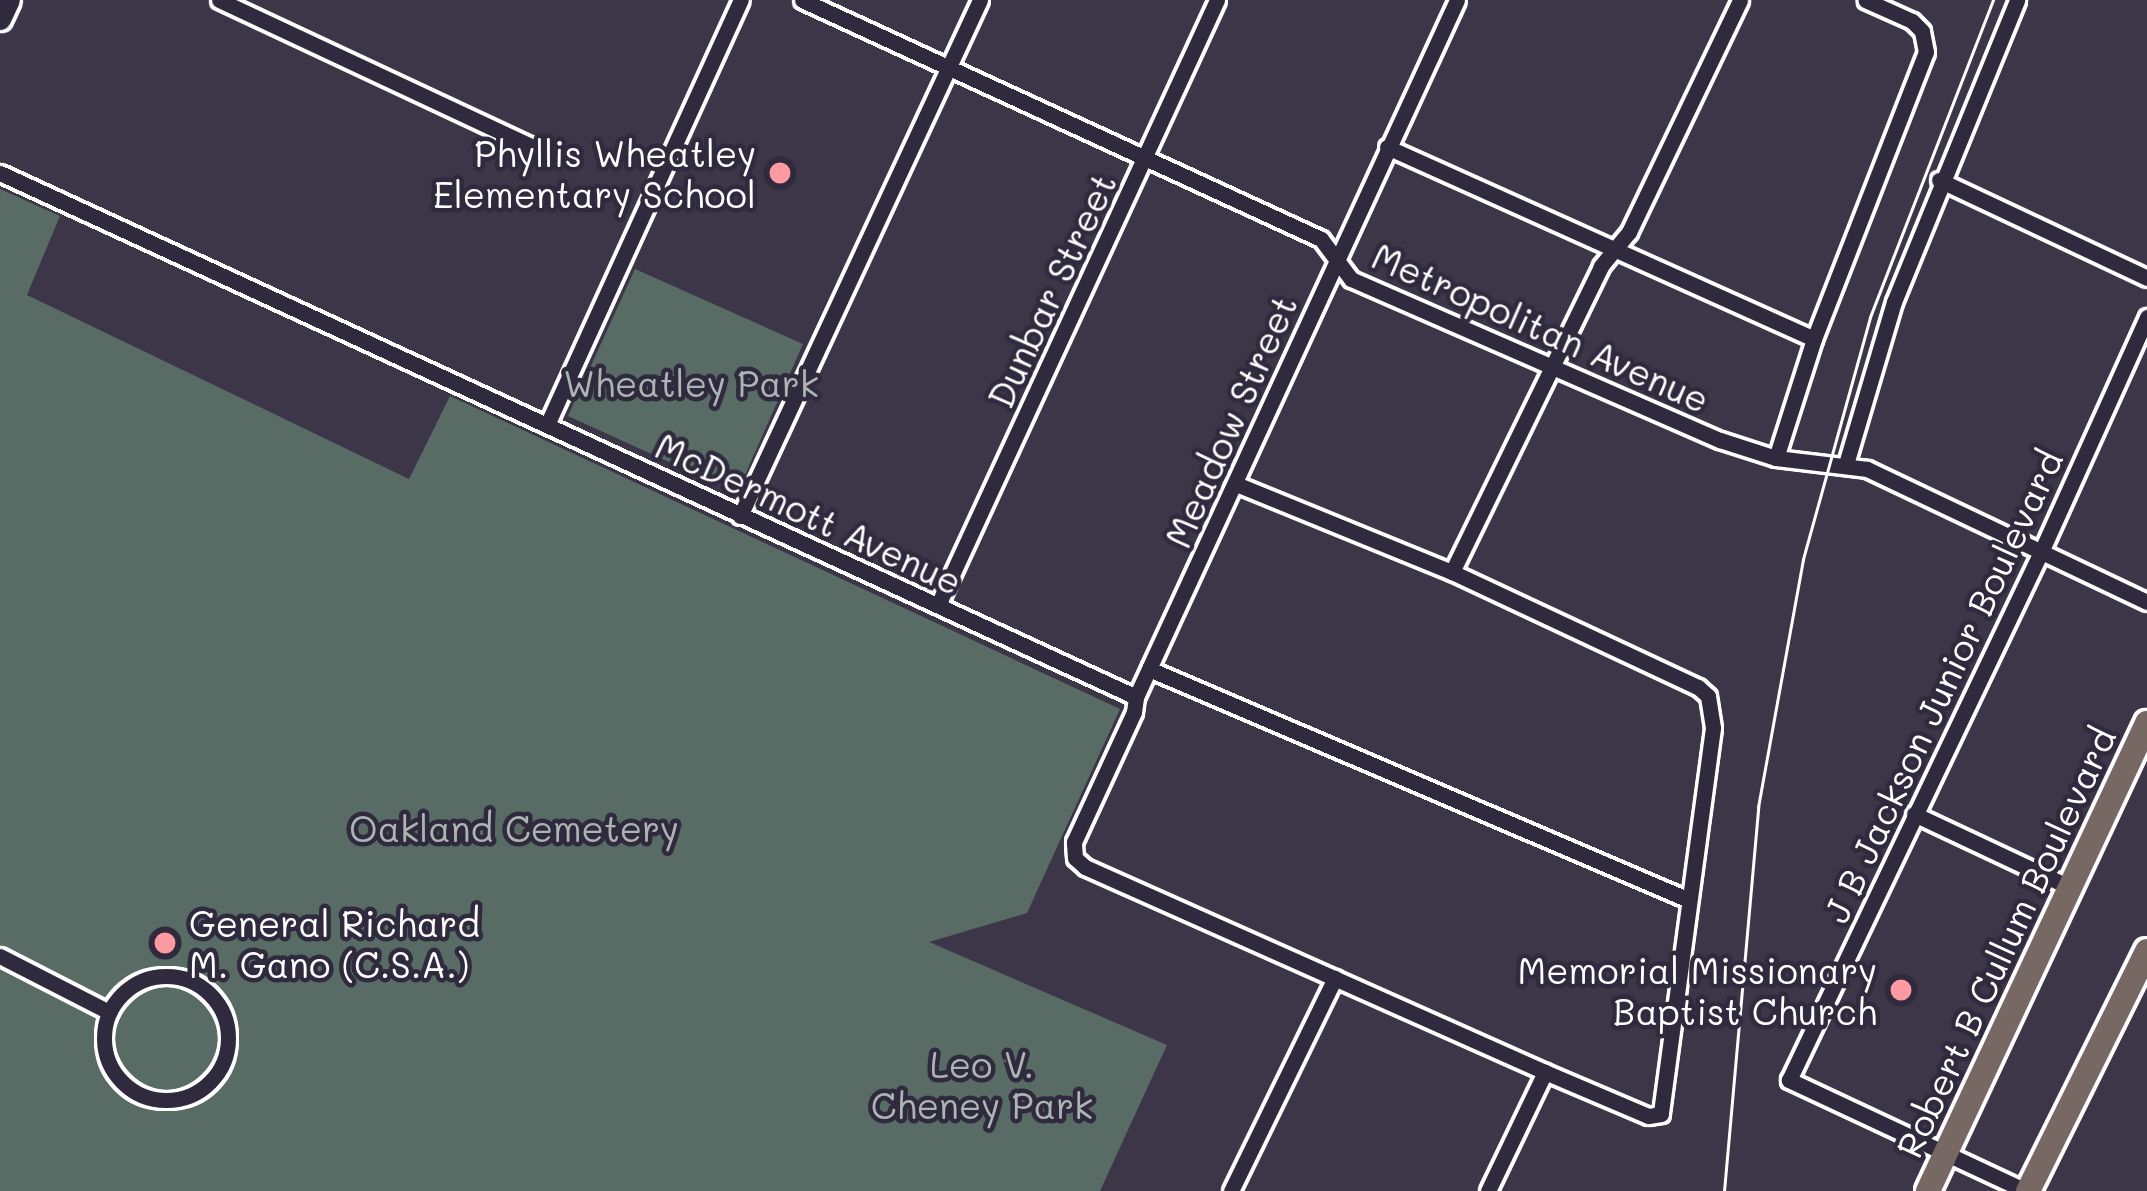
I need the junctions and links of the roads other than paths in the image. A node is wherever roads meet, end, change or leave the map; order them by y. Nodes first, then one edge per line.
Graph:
1 (9, 0) edge
2 (219, 0) edge
3 (741, 0) edge
4 (802, 0) edge
5 (980, 0) edge
6 (1217, 0) edge
7 (1456, 0) edge
8 (1740, 0) edge
9 (1864, 0) edge
10 (2017, 0) edge
11 (0, 19) edge
12 (950, 67) junction
13 (1387, 147) junction
14 (548, 154) dead end
15 (1147, 154) junction
16 (0, 173) edge
17 (1940, 180) junction
18 (1615, 248) junction
19 (1336, 258) junction
20 (2147, 278) edge
21 (2147, 316) edge
22 (1814, 339) junction
23 (1550, 367) junction
24 (548, 425) junction
25 (1777, 458) junction
26 (1846, 464) junction
27 (1235, 484) junction
28 (740, 516) junction
29 (2042, 552) junction
30 (1452, 572) junction
31 (2147, 602) edge
32 (938, 605) junction
33 (1149, 669) junction
34 (1136, 697) junction
35 (2147, 723) edge
36 (1914, 814) junction
37 (2067, 886) junction
38 (1688, 900) junction
39 (2147, 951) edge
40 (0, 956) edge
41 (1335, 978) junction
42 (109, 1012) junction
43 (1545, 1072) junction
44 (1946, 1152) junction
45 (1231, 1191) edge
46 (1488, 1191) edge
47 (1928, 1191) edge
48 (2027, 1191) edge

1 - 11 street
2 - 14 street
3 - 24 street
4 - 12 street, Metropolitan Avenue
5 - 12 street
6 - 15 street, Dunbar Street
7 - 13 street, Meadow Street
8 - 18 street
9 - 22 street
10 - 17 street
12 - 15 street, Metropolitan Avenue
12 - 28 street
13 - 18 street
13 - 19 street, Meadow Street
15 - 19 street, Metropolitan Avenue
15 - 32 street, Dunbar Street
16 - 24 street, McDermott Avenue
17 - 20 street
17 - 26 street
18 - 22 street
18 - 23 street
19 - 23 street, Metropolitan Avenue
19 - 27 street, Meadow Street
21 - 29 street, J B Jackson Junior Boulevard
22 - 25 street
23 - 25 street, Metropolitan Avenue
23 - 30 street
24 - 28 street, McDermott Avenue
25 - 26 street, Metropolitan Avenue
26 - 29 street, Metropolitan Avenue
27 - 30 street
27 - 33 street, Meadow Street
28 - 32 street, McDermott Avenue
29 - 31 street, Metropolitan Avenue
29 - 36 street, J B Jackson Junior Boulevard
30 - 38 street
32 - 34 street, McDermott Avenue
33 - 34 street, Meadow Street
33 - 38 street
34 - 41 street, Meadow Street
35 - 37 main road, Robert B Cullum Boulevard
36 - 37 street
36 - 44 street, J B Jackson Junior Boulevard
37 - 44 main road, Robert B Cullum Boulevard
38 - 43 street
39 - 48 main road
40 - 42 street
41 - 43 street
41 - 45 street
42 - 42 street
43 - 46 street
44 - 47 main road, Robert B Cullum Boulevard
44 - 48 street

